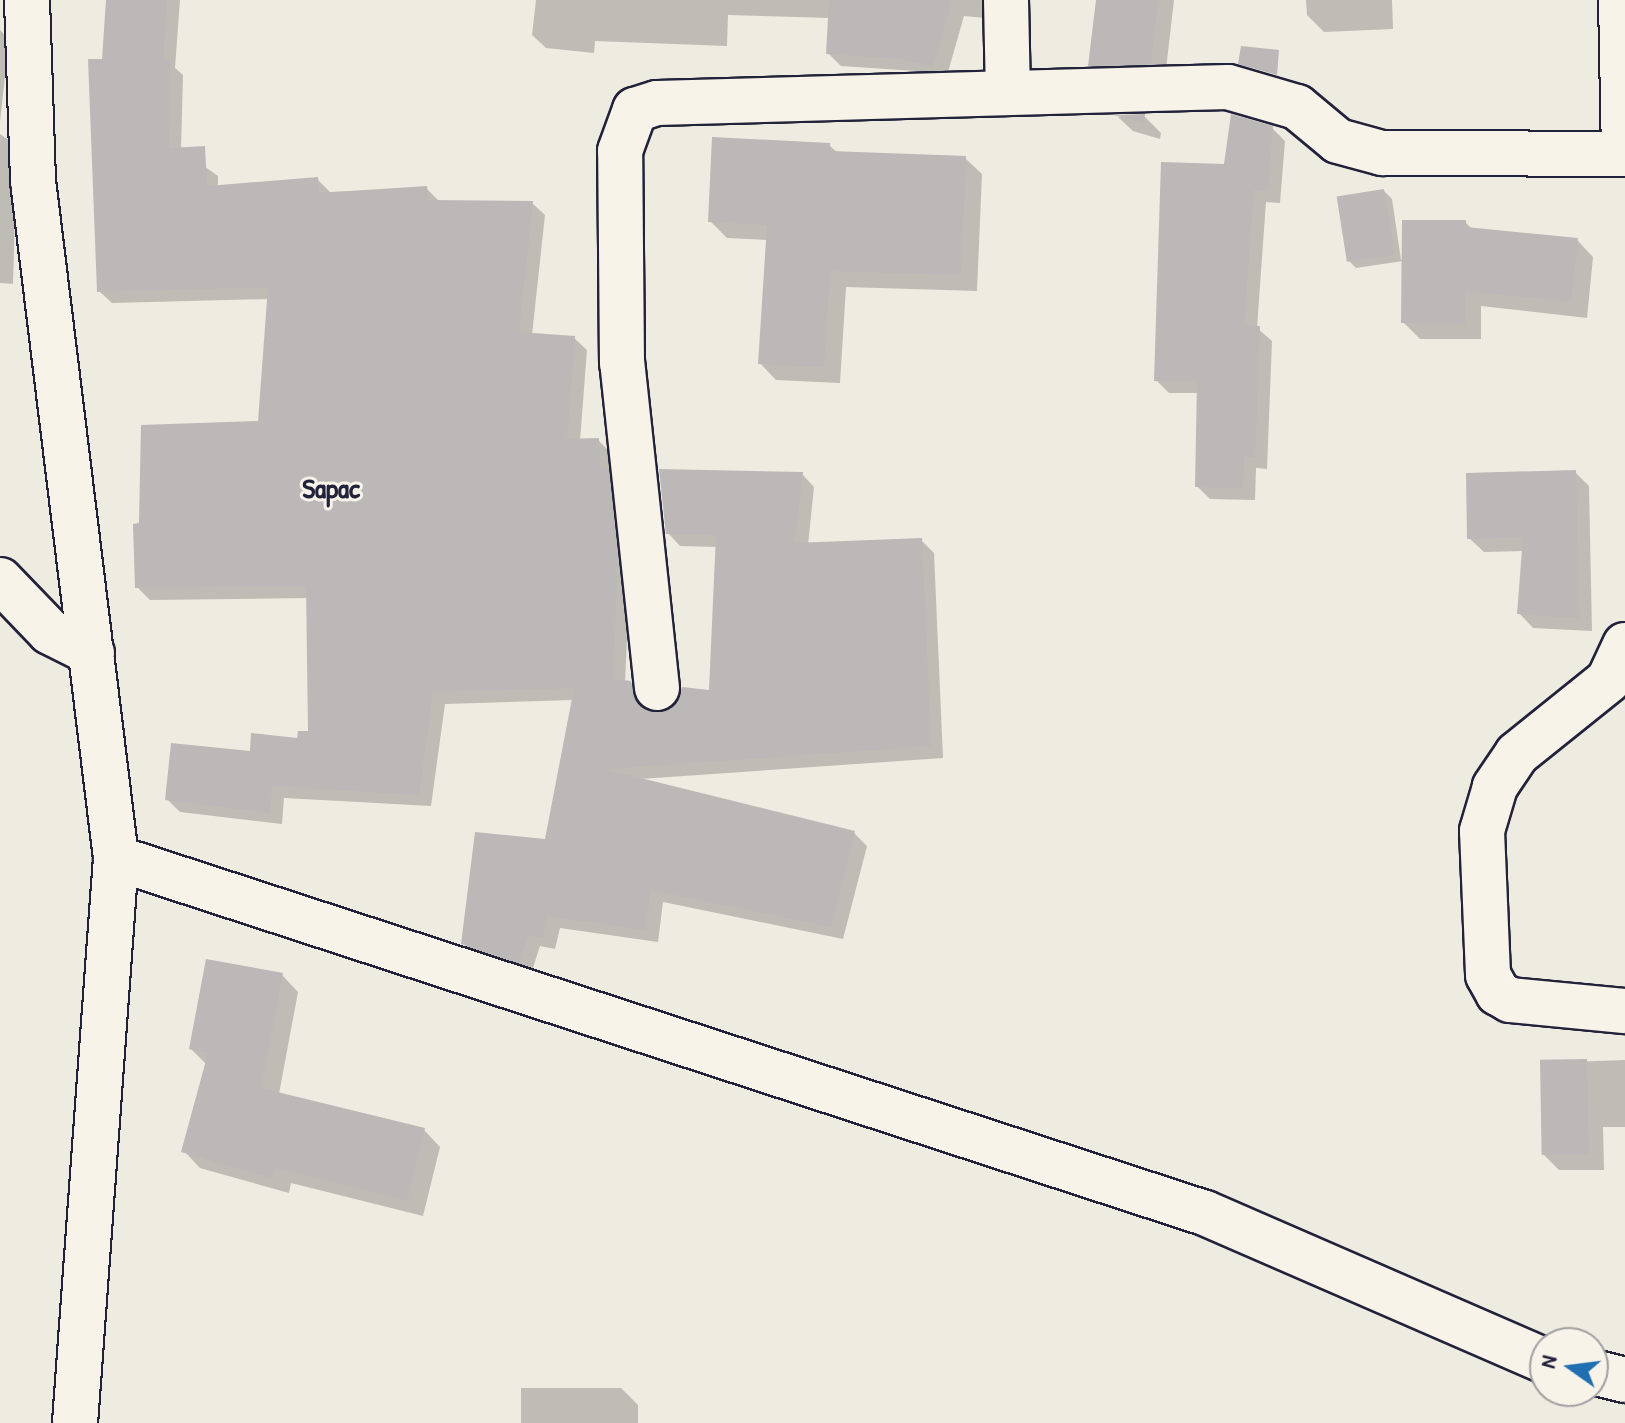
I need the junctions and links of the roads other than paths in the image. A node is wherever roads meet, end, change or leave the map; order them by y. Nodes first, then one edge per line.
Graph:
1 (27, 0) edge
2 (1006, 0) edge
3 (1621, 0) edge
4 (1008, 93) junction
5 (1624, 154) edge
6 (1625, 166) edge
7 (0, 580) edge
8 (1625, 645) edge
9 (92, 653) junction
10 (657, 688) dead end
11 (116, 858) junction
12 (1625, 1011) edge
13 (1529, 1354) edge
14 (75, 1423) edge

1 - 9 street
2 - 4 street
3 - 5 street
4 - 5 street
4 - 10 street
5 - 6 street
7 - 9 street
8 - 12 street
9 - 11 street
11 - 13 street
11 - 14 street

